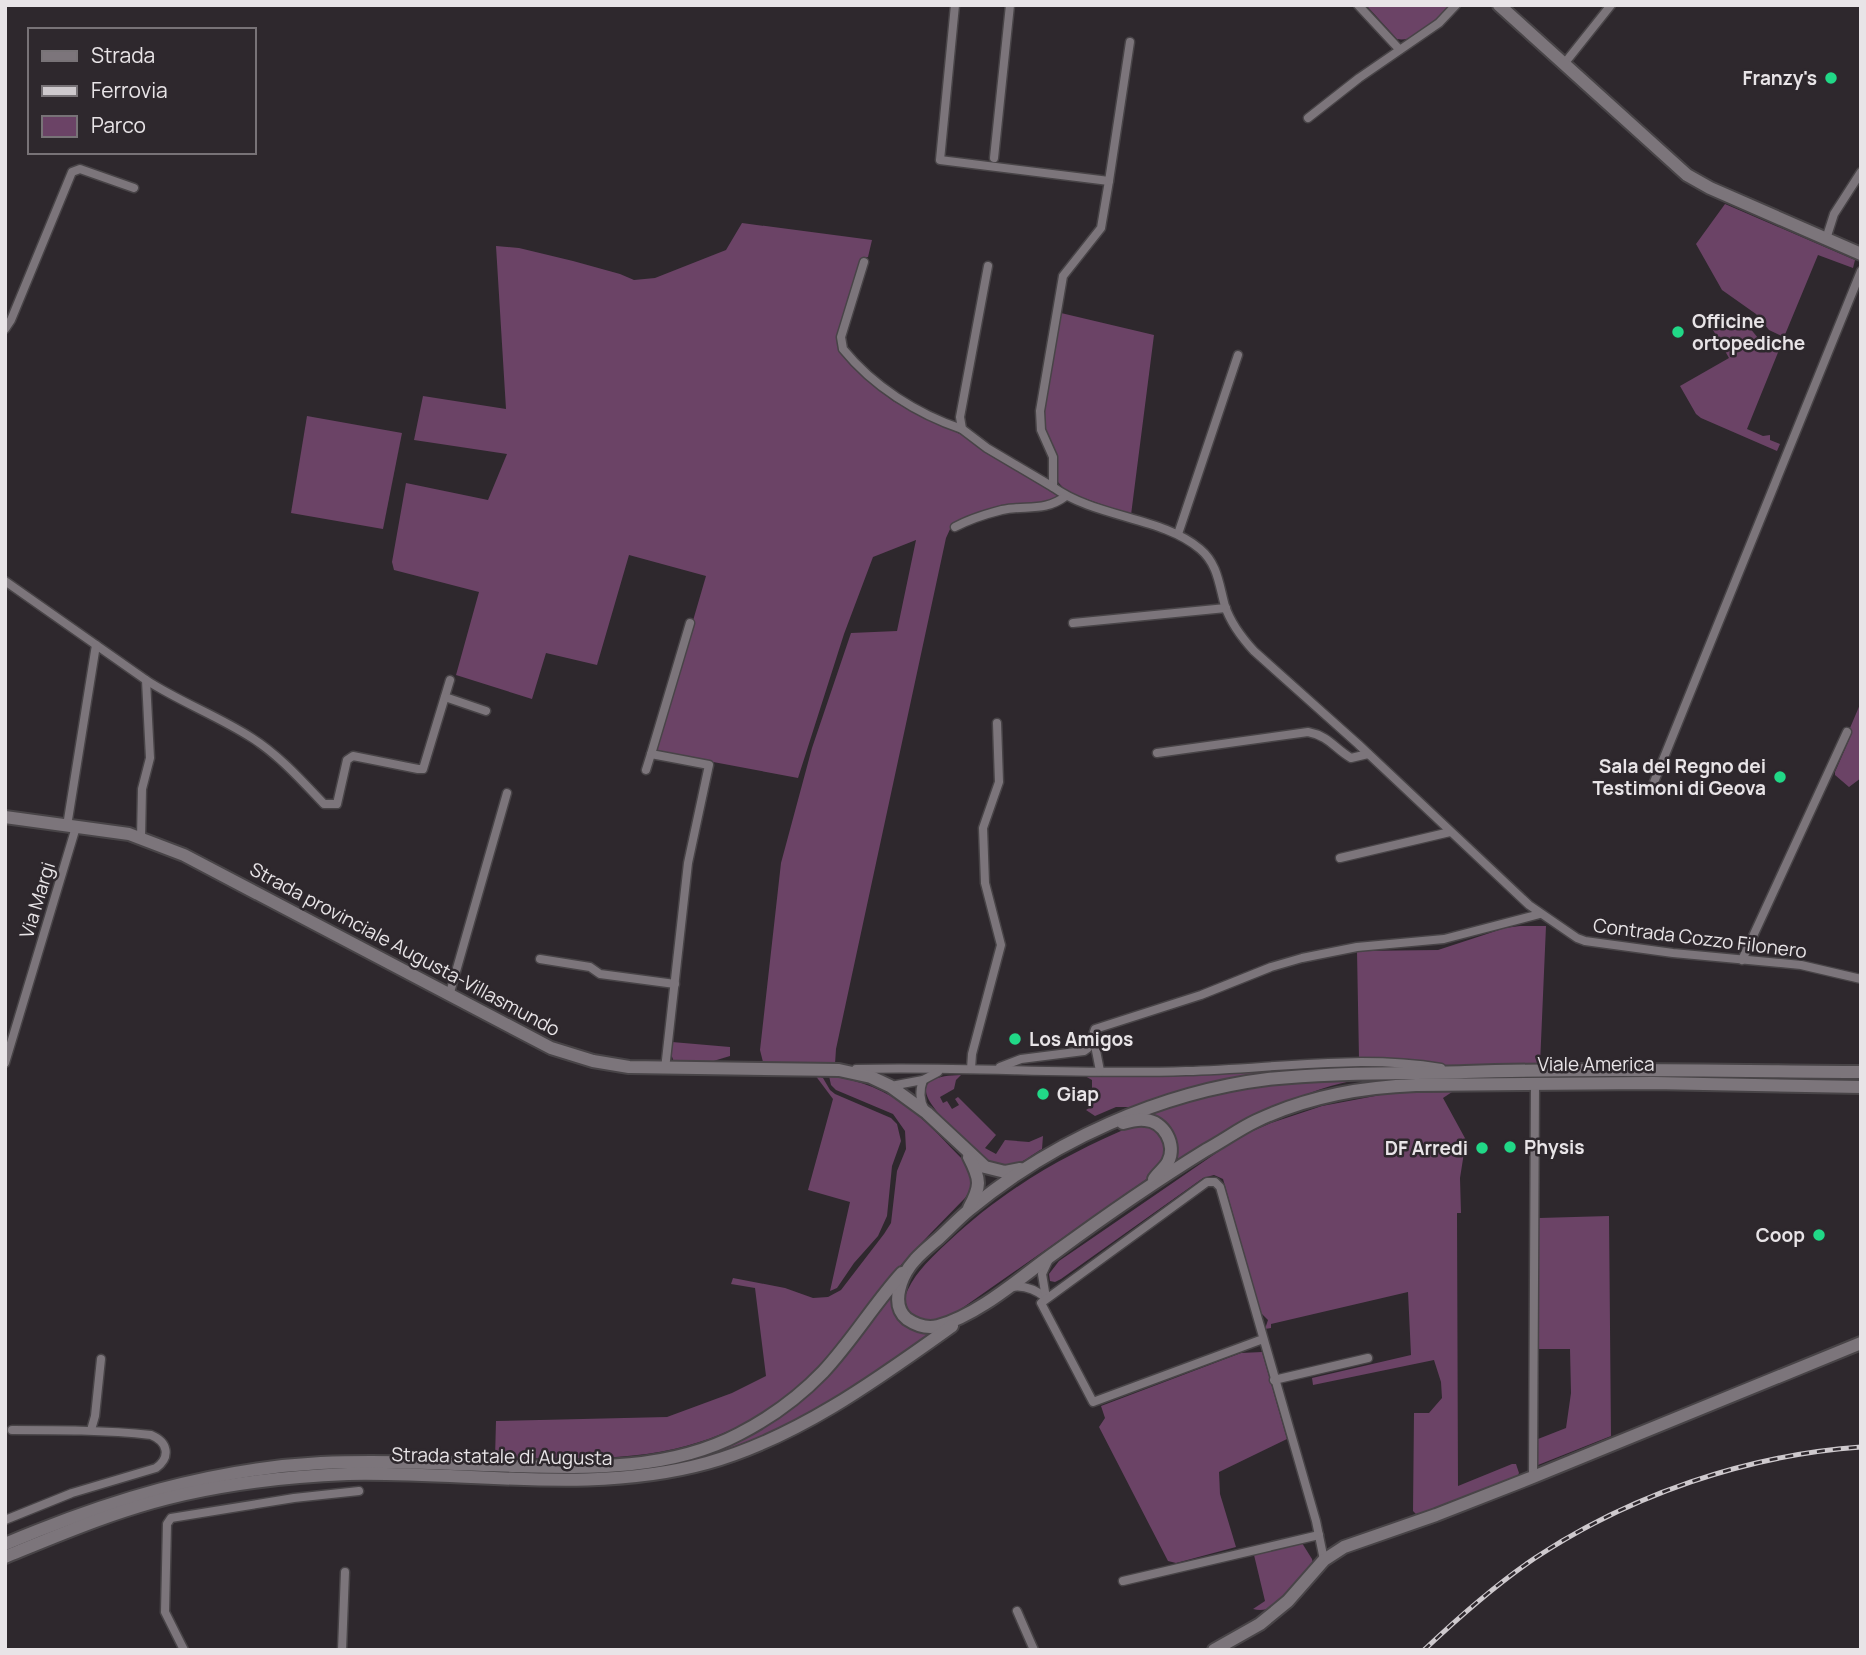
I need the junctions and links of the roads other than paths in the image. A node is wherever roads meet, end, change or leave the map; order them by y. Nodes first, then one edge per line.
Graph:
1 (955, 5) edge
2 (1010, 5) edge
3 (1358, 5) edge
4 (1456, 5) edge
5 (1499, 5) edge
6 (1611, 5) edge
7 (1130, 42) dead end
8 (1399, 49) junction
9 (1564, 64) junction
10 (1308, 118) dead end
11 (994, 158) dead end
12 (1861, 172) edge
13 (1109, 181) junction
14 (134, 188) dead end
15 (1826, 239) junction
16 (1861, 254) edge
17 (864, 262) dead end
18 (988, 266) dead end
19 (1861, 271) edge
20 (5, 329) edge
21 (1238, 355) dead end
22 (962, 429) junction
23 (1053, 487) junction
24 (1066, 496) junction
25 (955, 527) dead end
26 (1178, 534) junction
27 (5, 581) edge
28 (1226, 608) junction
29 (690, 623) dead end
30 (1073, 623) dead end
31 (96, 645) junction
32 (146, 680) junction
33 (450, 680) dead end
34 (445, 697) junction
35 (486, 710) dead end
36 (997, 723) dead end
37 (1847, 733) dead end
38 (1157, 753) dead end
39 (651, 754) junction
40 (1368, 754) junction
41 (646, 770) dead end
42 (1652, 787) dead end
43 (507, 793) dead end
44 (5, 817) edge
45 (71, 826) junction
46 (1450, 832) junction
47 (141, 838) junction
48 (1340, 858) dead end
49 (1540, 914) junction
50 (540, 959) dead end
51 (1742, 960) junction
52 (1861, 979) edge
53 (675, 984) junction
54 (449, 996) junction
55 (1093, 1035) junction
56 (5, 1063) edge
57 (665, 1069) junction
58 (891, 1069) junction
59 (971, 1069) junction
60 (994, 1069) junction
61 (839, 1070) junction
62 (943, 1070) junction
63 (1100, 1070) junction
64 (1464, 1072) junction
65 (1861, 1072) edge
66 (923, 1080) junction
67 (1535, 1084) junction
68 (890, 1086) junction
69 (1861, 1087) edge
70 (927, 1113) junction
71 (1103, 1127) junction
72 (968, 1154) junction
73 (1027, 1168) junction
74 (1144, 1189) junction
75 (968, 1211) junction
76 (1050, 1255) junction
77 (912, 1262) junction
78 (1005, 1288) junction
79 (1046, 1298) junction
80 (969, 1313) junction
81 (1263, 1339) junction
82 (1861, 1343) edge
83 (1368, 1358) dead end
84 (100, 1359) dead end
85 (1274, 1380) junction
86 (12, 1430) dead end
87 (91, 1430) junction
88 (1533, 1477) junction
89 (359, 1491) dead end
90 (5, 1520) edge
91 (1318, 1535) junction
92 (5, 1544) edge
93 (5, 1557) edge
94 (1324, 1560) junction
95 (345, 1572) dead end
96 (1123, 1581) dead end
97 (1017, 1611) dead end
98 (184, 1650) edge
99 (342, 1650) edge
100 (1034, 1650) edge
101 (1214, 1650) edge

1 - 13 street
2 - 11 street
3 - 8 street
4 - 8 street
5 - 9 main road
6 - 9 street
7 - 13 street
8 - 10 street
9 - 15 main road
12 - 15 street
13 - 23 street
14 - 20 street
15 - 16 main road
17 - 22 street, Contrada Cozzo Filonero
18 - 22 street
19 - 42 street
21 - 26 street
22 - 23 street, Contrada Cozzo Filonero
23 - 24 street, Contrada Cozzo Filonero
24 - 25 street
24 - 26 street, Contrada Cozzo Filonero
26 - 28 street, Contrada Cozzo Filonero
27 - 31 street
28 - 30 street
28 - 40 street, Contrada Cozzo Filonero
29 - 39 street
31 - 32 street
31 - 45 street, Via Margi
32 - 34 street
32 - 47 street
33 - 34 street
34 - 35 street
36 - 59 street
37 - 51 street
38 - 40 street
39 - 41 street
39 - 53 street
40 - 46 street, Contrada Cozzo Filonero
43 - 54 street
44 - 45 main road, Strada provinciale Augusta-Villasmundo
45 - 47 main road, Strada provinciale Augusta-Villasmundo
45 - 56 street, Via Margi
46 - 48 street
46 - 49 street, Contrada Cozzo Filonero
47 - 54 main road, Strada provinciale Augusta-Villasmundo
49 - 51 street, Contrada Cozzo Filonero
49 - 55 street
50 - 53 street
51 - 52 street, Contrada Cozzo Filonero
53 - 57 street
54 - 57 main road, Strada provinciale Augusta-Villasmundo
55 - 60 street
55 - 63 street
57 - 61 main road, Strada provinciale Augusta-Villasmundo
58 - 61 street
58 - 62 street
58 - 68 street
59 - 60 street
59 - 62 street
60 - 63 street
61 - 68 main road, Strada provinciale Augusta-Villasmundo
62 - 66 street
63 - 64 street
64 - 65 main road, Viale America
64 - 71 main road, Viale America
66 - 68 street
66 - 70 street
67 - 69 main road, Viale America
67 - 74 main road, Viale America
67 - 88 street
68 - 70 main road, Strada provinciale Augusta-Villasmundo
70 - 72 main road, Strada provinciale Augusta-Villasmundo
71 - 73 main road, Strada statale di Augusta
71 - 74 main road
72 - 73 main road
72 - 75 main road
73 - 75 main road, Strada statale di Augusta
74 - 76 main road
75 - 77 main road, Strada statale di Augusta
76 - 78 main road
76 - 79 street
77 - 80 main road
77 - 92 main road, Strada statale di Augusta
78 - 79 street
78 - 80 main road
79 - 81 street
79 - 81 street
80 - 93 main road, Strada statale di Augusta
81 - 85 street
82 - 88 main road
83 - 85 street
84 - 87 street
85 - 91 street
86 - 87 street
87 - 90 street
88 - 94 main road
89 - 98 street
91 - 94 street
91 - 96 street
94 - 101 main road
95 - 99 street
97 - 100 street

